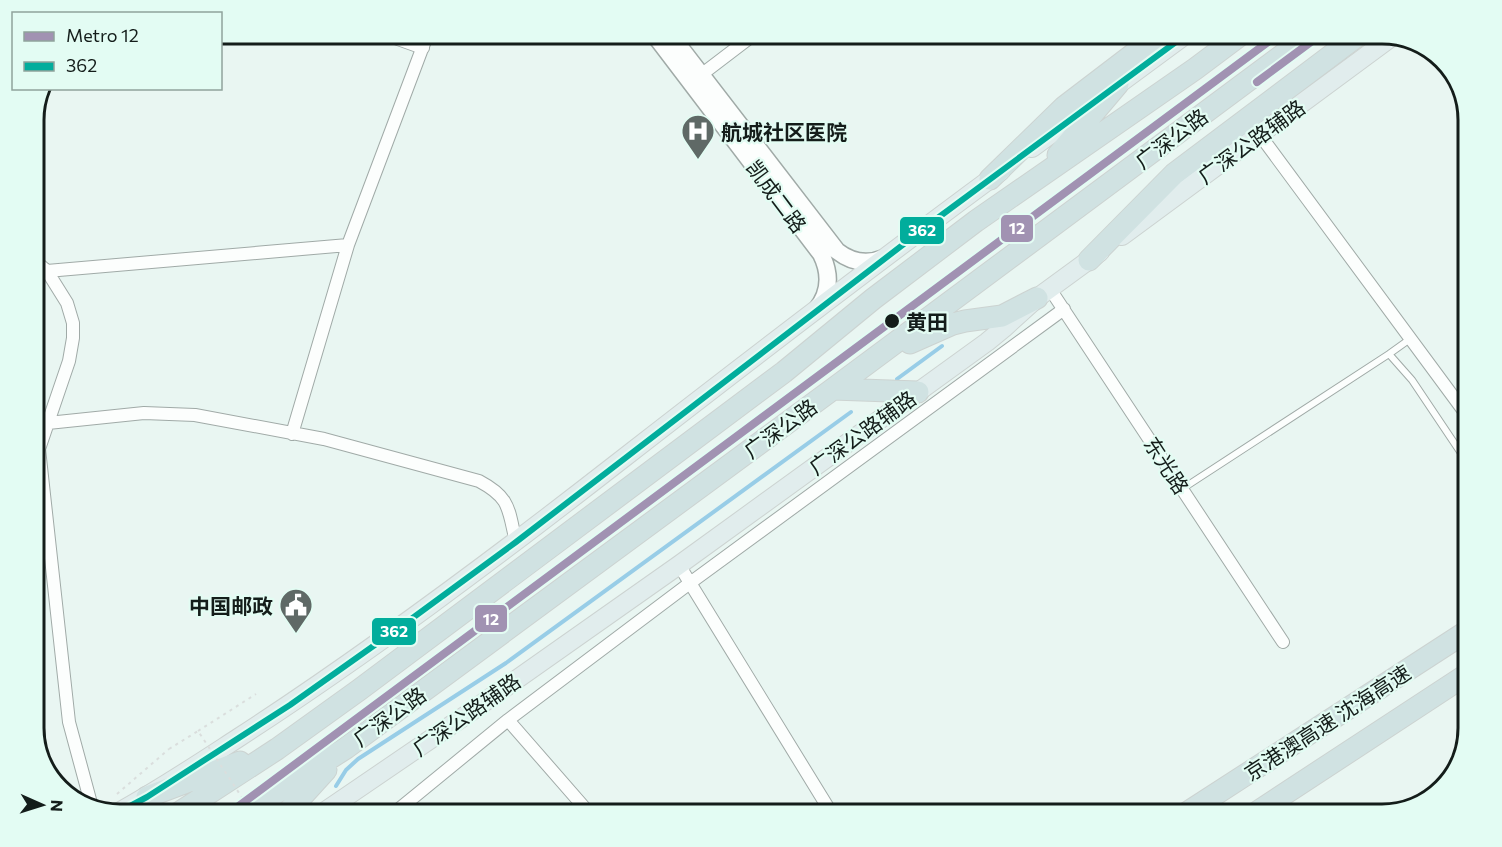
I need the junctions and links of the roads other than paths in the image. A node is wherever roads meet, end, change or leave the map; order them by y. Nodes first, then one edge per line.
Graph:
1 (409, 43) edge
2 (425, 43) edge
3 (662, 43) edge
4 (675, 43) edge
5 (743, 43) edge
6 (1148, 43) edge
7 (1174, 43) edge
8 (1230, 43) edge
9 (1299, 43) edge
10 (1349, 43) edge
11 (1383, 43) edge
12 (423, 48) junction
13 (696, 79) junction
14 (1118, 84) junction
15 (1260, 135) junction
16 (1041, 176) junction
17 (990, 179) junction
18 (348, 244) junction
19 (885, 258) junction
20 (1089, 260) junction
21 (44, 269) edge
22 (47, 272) junction
23 (1044, 294) junction
24 (1064, 309) junction
25 (816, 310) junction
26 (1410, 339) junction
27 (1389, 354) junction
28 (864, 366) junction
29 (833, 389) junction
30 (918, 392) junction
31 (1458, 403) edge
32 (48, 423) junction
33 (44, 431) edge
34 (292, 434) junction
35 (1458, 449) edge
36 (1182, 489) junction
37 (44, 514) edge
38 (516, 542) junction
39 (679, 565) junction
40 (690, 584) junction
41 (1458, 637) edge
42 (1283, 642) dead end
43 (1458, 680) edge
44 (508, 720) junction
45 (346, 748) junction
46 (277, 749) junction
47 (147, 797) junction
48 (89, 798) edge
49 (123, 804) edge
50 (192, 804) edge
51 (259, 804) edge
52 (295, 804) edge
53 (336, 804) edge
54 (405, 804) edge
55 (581, 804) edge
56 (826, 804) edge
57 (1200, 804) edge
58 (1269, 804) edge

1 - 12 street
2 - 12 street
3 - 13 street, 凯成二路
4 - 13 street, 凯成二路
5 - 13 street
6 - 17 highway
7 - 14 main road
8 - 16 highway, 广深公路
9 - 28 highway, 广深公路
10 - 20 highway
11 - 15 main road, 广深公路辅路
12 - 18 street
13 - 19 street, 凯成二路
13 - 25 street, 凯成二路
14 - 16 highway
14 - 17 main road
15 - 20 main road, 广深公路辅路
15 - 26 street
16 - 46 highway, 广深公路
17 - 19 main road
18 - 22 street
18 - 34 street
19 - 25 main road
20 - 23 main road, 广深公路辅路
21 - 22 street
22 - 32 street
23 - 24 street, 东光路
23 - 28 highway
23 - 30 main road, 广深公路辅路
24 - 36 street, 东光路
24 - 40 street
25 - 38 main road
26 - 27 lane
26 - 31 street
27 - 35 lane
27 - 36 lane
28 - 29 highway, 广深公路
29 - 30 highway
29 - 45 highway, 广深公路
30 - 39 main road, 广深公路辅路
32 - 33 street
32 - 34 street
34 - 38 street
36 - 42 street, 东光路
37 - 48 street
38 - 47 main road
39 - 40 street
39 - 53 main road, 广深公路辅路
40 - 44 street
40 - 56 street
41 - 57 highway, 京港澳高速 沈海高速
43 - 58 highway, 京港澳高速 沈海高速
44 - 54 street
44 - 55 street
45 - 51 highway, 广深公路
45 - 52 highway
46 - 47 highway
46 - 50 highway, 广深公路
47 - 49 main road

